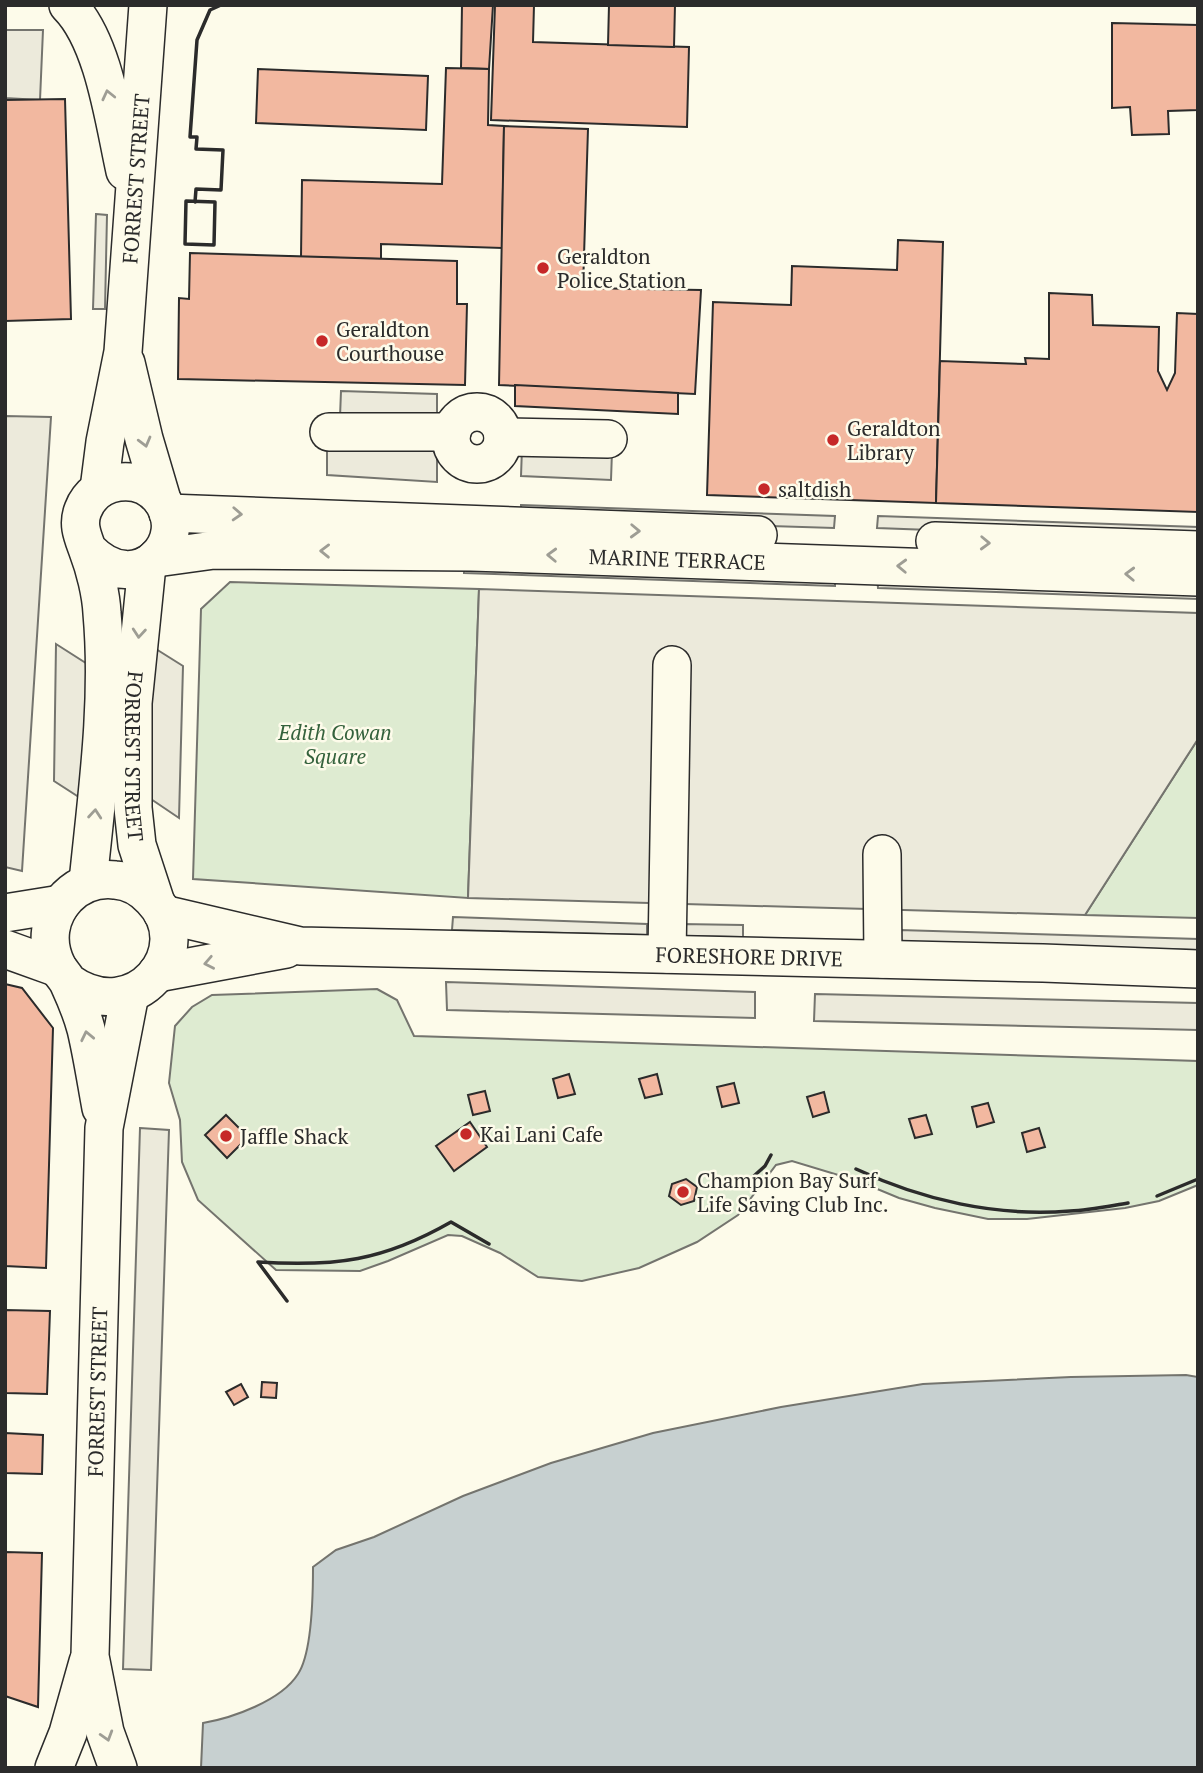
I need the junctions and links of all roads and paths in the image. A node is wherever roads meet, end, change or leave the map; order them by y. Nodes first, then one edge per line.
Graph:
1 (68, 5) edge
2 (148, 5) edge
3 (134, 210) junction
4 (123, 352) junction
5 (328, 432) dead end
6 (452, 432) junction
7 (503, 437) junction
8 (608, 439) dead end
9 (475, 464) junction
10 (99, 489) junction
11 (165, 506) junction
12 (472, 539) junction
13 (1198, 550) edge
14 (89, 551) junction
15 (151, 562) junction
16 (1198, 577) edge
17 (672, 665) dead end
18 (882, 854) dead end
19 (74, 893) junction
20 (160, 909) junction
21 (5, 913) edge
22 (300, 946) junction
23 (5, 949) edge
24 (667, 954) junction
25 (883, 959) junction
26 (1198, 969) edge
27 (63, 975) junction
28 (144, 984) junction
29 (104, 1128) junction
30 (90, 1656) junction
31 (54, 1768) edge
32 (118, 1768) edge

3 -> 1 street
2 - 3 street, FORREST STREET
3 - 4 street, FORREST STREET
4 - 10 street, FORREST STREET
4 -> 11 street, FORREST STREET
5 - 6 street
6 - 7 street
6 - 9 street
7 - 8 street
7 - 9 street
9 - 12 street
10 - 11 street
10 - 14 street
11 -> 12 street, MARINE TERRACE
11 - 15 street
12 -> 13 street, MARINE TERRACE
12 -> 15 street, MARINE TERRACE
16 -> 12 street, MARINE TERRACE
14 - 15 street
19 -> 14 street, FORREST STREET
15 -> 20 street, FORREST STREET
17 - 24 street
18 - 25 street
19 - 20 street
19 - 21 street
19 - 27 street
20 - 22 street, FORESHORE DRIVE
20 - 28 street
22 - 24 street, FORESHORE DRIVE
22 -> 28 street, FORESHORE DRIVE
23 - 27 street
24 - 25 street, FORESHORE DRIVE
25 - 26 street, FORESHORE DRIVE
27 - 28 street
29 -> 27 street, FORREST STREET
28 - 29 street, FORREST STREET
29 - 30 street, FORREST STREET
30 - 31 street, FORREST STREET
30 -> 32 street, FORREST STREET

